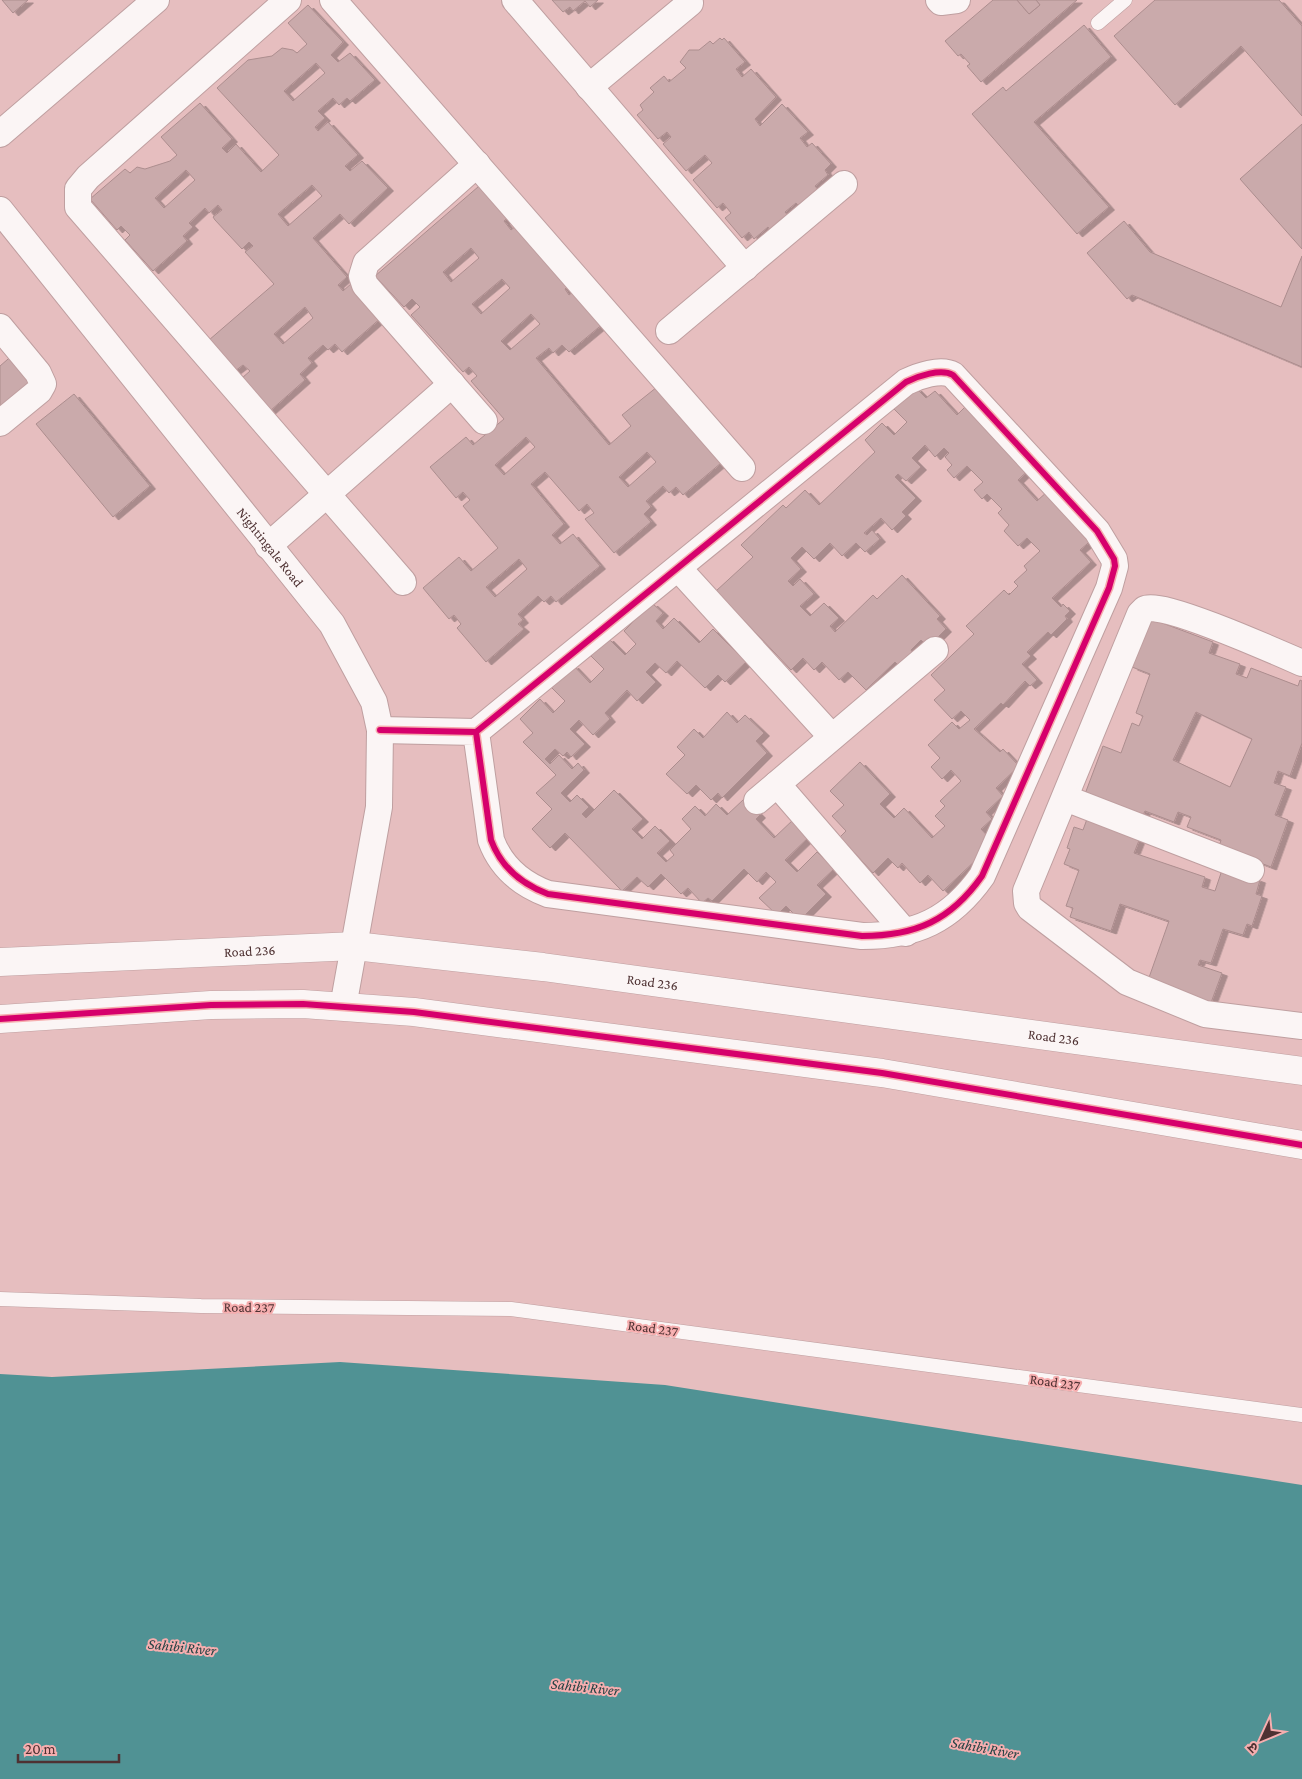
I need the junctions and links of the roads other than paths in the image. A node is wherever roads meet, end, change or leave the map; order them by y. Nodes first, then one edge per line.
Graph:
1 (156, 0) edge
2 (288, 0) edge
3 (333, 0) edge
4 (515, 0) edge
5 (939, 0) edge
6 (957, 0) edge
7 (1125, 0) edge
8 (690, 2) dead end
9 (1098, 23) dead end
10 (589, 87) junction
11 (0, 134) edge
12 (476, 164) junction
13 (844, 184) dead end
14 (0, 210) edge
15 (745, 268) junction
16 (0, 327) edge
17 (669, 331) dead end
18 (452, 384) junction
19 (484, 420) dead end
20 (0, 423) edge
21 (742, 468) dead end
22 (326, 494) junction
23 (268, 546) junction
24 (678, 568) junction
25 (403, 582) dead end
26 (935, 650) dead end
27 (1302, 663) edge
28 (380, 730) junction
29 (476, 732) junction
30 (832, 737) junction
31 (777, 784) junction
32 (1065, 798) junction
33 (756, 801) dead end
34 (1251, 870) dead end
35 (906, 933) junction
36 (355, 946) junction
37 (0, 962) edge
38 (343, 1007) junction
39 (0, 1019) edge
40 (1302, 1026) edge
41 (1302, 1072) edge
42 (1302, 1145) edge
43 (0, 1299) edge
44 (1302, 1415) edge

1 - 11 street
2 - 22 street
3 - 12 street
4 - 10 street
5 - 6 street
7 - 9 lane
8 - 10 street
10 - 15 street
12 - 18 street
12 - 21 street
13 - 15 street
14 - 23 street, Nightingale Road
15 - 17 street
16 - 20 street
18 - 19 street
18 - 22 street
22 - 23 street
22 - 25 street
23 - 28 street, Nightingale Road
24 - 29 street
24 - 30 street
24 - 35 street
26 - 30 street
27 - 32 street
28 - 29 street
28 - 36 street, Nightingale Road
29 - 35 street
30 - 31 street
31 - 33 street
31 - 35 street
32 - 34 street
32 - 40 street
36 - 37 street, Road 236
36 - 38 street, Nightingale Road
36 - 41 street, Road 236
38 - 39 street
38 - 42 street
43 - 44 lane, Road 237

